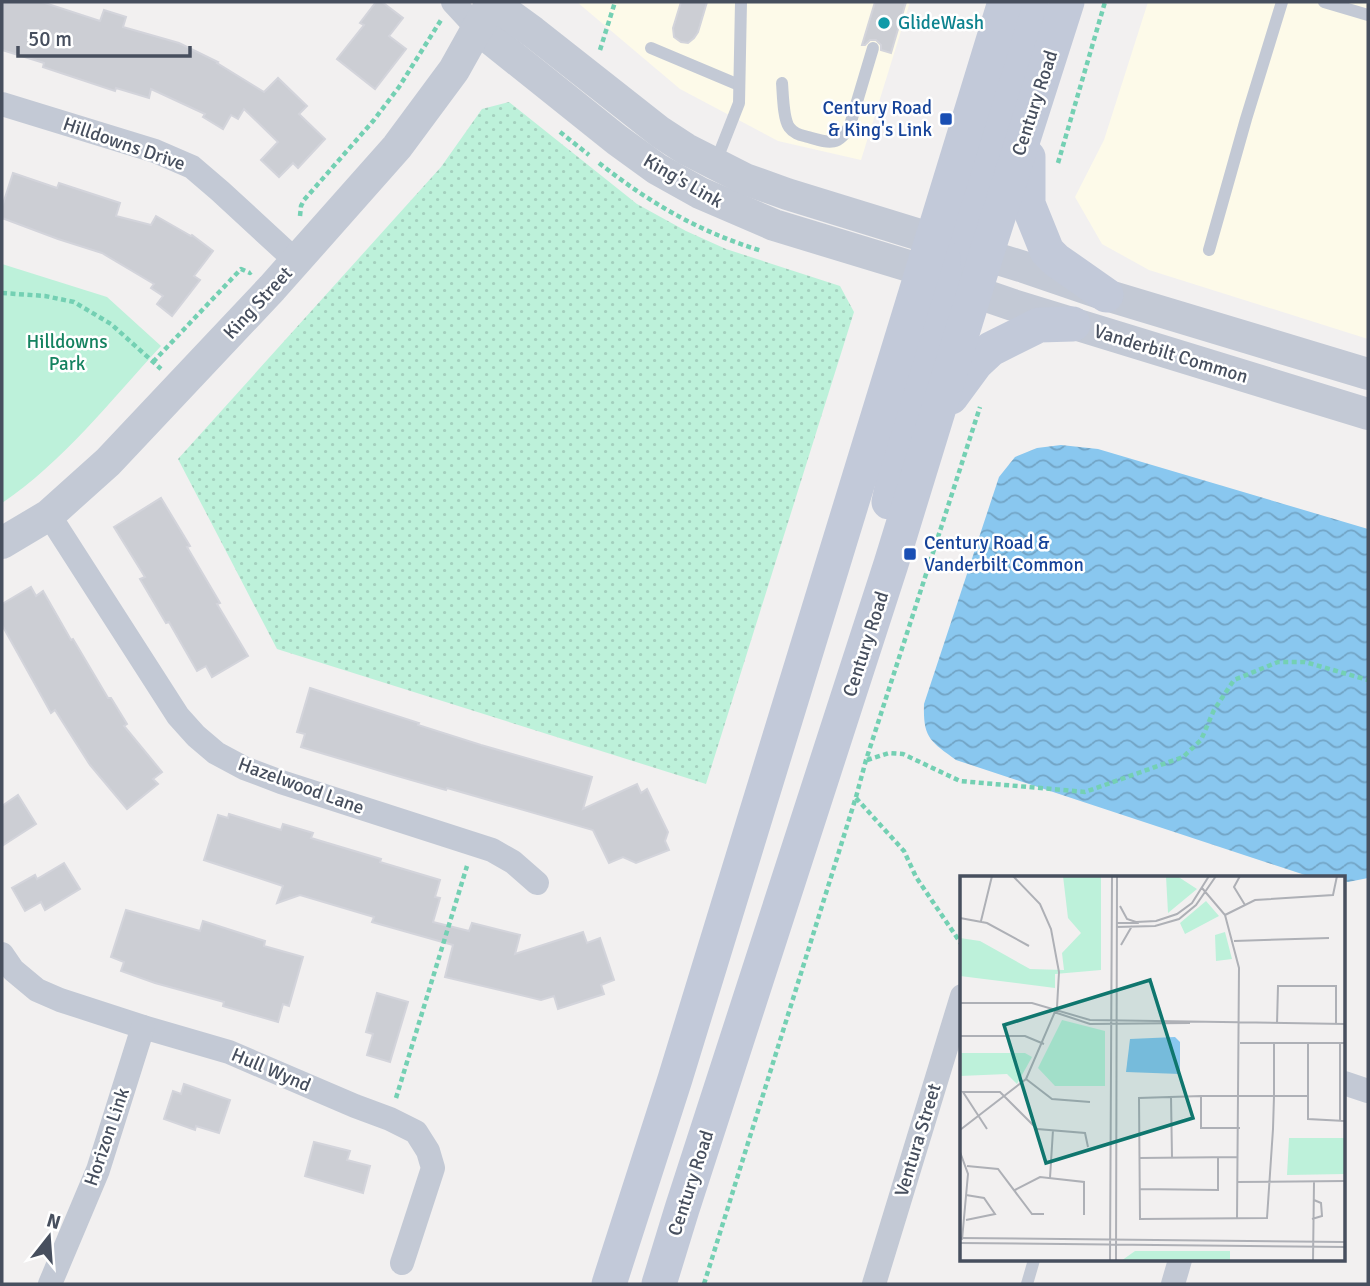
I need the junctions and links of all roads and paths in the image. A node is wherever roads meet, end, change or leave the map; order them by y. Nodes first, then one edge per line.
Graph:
1 (615, 2) edge
2 (741, 2) edge
3 (1005, 2) edge
4 (1031, 2) edge
5 (1066, 2) edge
6 (1105, 2) edge
7 (1282, 2) edge
8 (1324, 2) edge
9 (454, 3) edge
10 (487, 11) edge
11 (1368, 15) edge
12 (651, 48) dead end
13 (873, 48) dead end
14 (600, 50) dead end
15 (782, 83) dead end
16 (739, 85) junction
17 (2, 104) edge
18 (1028, 123) junction
19 (715, 164) junction
20 (1055, 171) dead end
21 (1209, 250) dead end
22 (287, 252) junction
23 (976, 252) junction
24 (943, 270) junction
25 (2, 293) edge
26 (1107, 295) junction
27 (1073, 324) junction
28 (153, 362) junction
29 (1368, 374) edge
30 (180, 386) junction
31 (981, 405) dead end
32 (1368, 414) edge
33 (937, 417) junction
34 (49, 515) junction
35 (2, 543) edge
36 (891, 565) junction
37 (1368, 680) edge
38 (866, 761) junction
39 (856, 797) junction
40 (474, 844) junction
41 (537, 883) dead end
42 (960, 942) edge
43 (2, 954) edge
44 (960, 1003) edge
45 (143, 1027) junction
46 (1346, 1084) edge
47 (1368, 1091) edge
48 (390, 1119) junction
49 (1033, 1262) edge
50 (1179, 1262) edge
51 (402, 1264) dead end
52 (50, 1284) edge
53 (609, 1284) edge
54 (659, 1284) edge
55 (704, 1284) edge
56 (874, 1284) edge
57 (1027, 1284) edge
58 (1173, 1284) edge

1 - 14 path
2 - 16 lane
3 - 24 main road, Century Road
4 - 23 main road
5 - 18 main road, Century Road
6 - 20 path, Century Road
7 - 21 lane
8 - 11 lane
9 - 10 street
9 - 22 path
10 - 19 street, King's Link
10 - 22 street, King Street
10 - 24 street, King's Link
12 - 16 lane
13 - 15 lane
16 - 19 lane
17 - 22 street, Hilldowns Drive
18 - 23 main road, Century Road
18 - 26 main road
19 - 24 street, King's Link
22 - 28 path
22 - 30 street, King Street
23 - 24 main road
23 - 26 street, Vanderbilt Common
24 - 27 street, Vanderbilt Common
24 - 33 main road, Century Road
24 - 36 main road
24 - 53 main road, Century Road
25 - 28 path
26 - 29 street, Vanderbilt Common
27 - 32 street, Vanderbilt Common
27 - 33 main road
28 - 30 path
30 - 34 street, King Street
31 - 38 path, Century Road
33 - 36 main road, Century Road
34 - 35 street, King Street
34 - 40 street, Hazelwood Lane
36 - 54 main road, Century Road
37 - 38 path
38 - 39 path, Century Road
39 - 42 path
39 - 55 path, Century Road
40 - 41 street, Hazelwood Lane
40 - 48 path
43 - 45 street, Hull Wynd
44 - 56 street, Ventura Street
45 - 48 street, Hull Wynd
45 - 52 street, Horizon Link
46 - 47 street
48 - 51 street, Hull Wynd
49 - 57 lane
50 - 58 street

